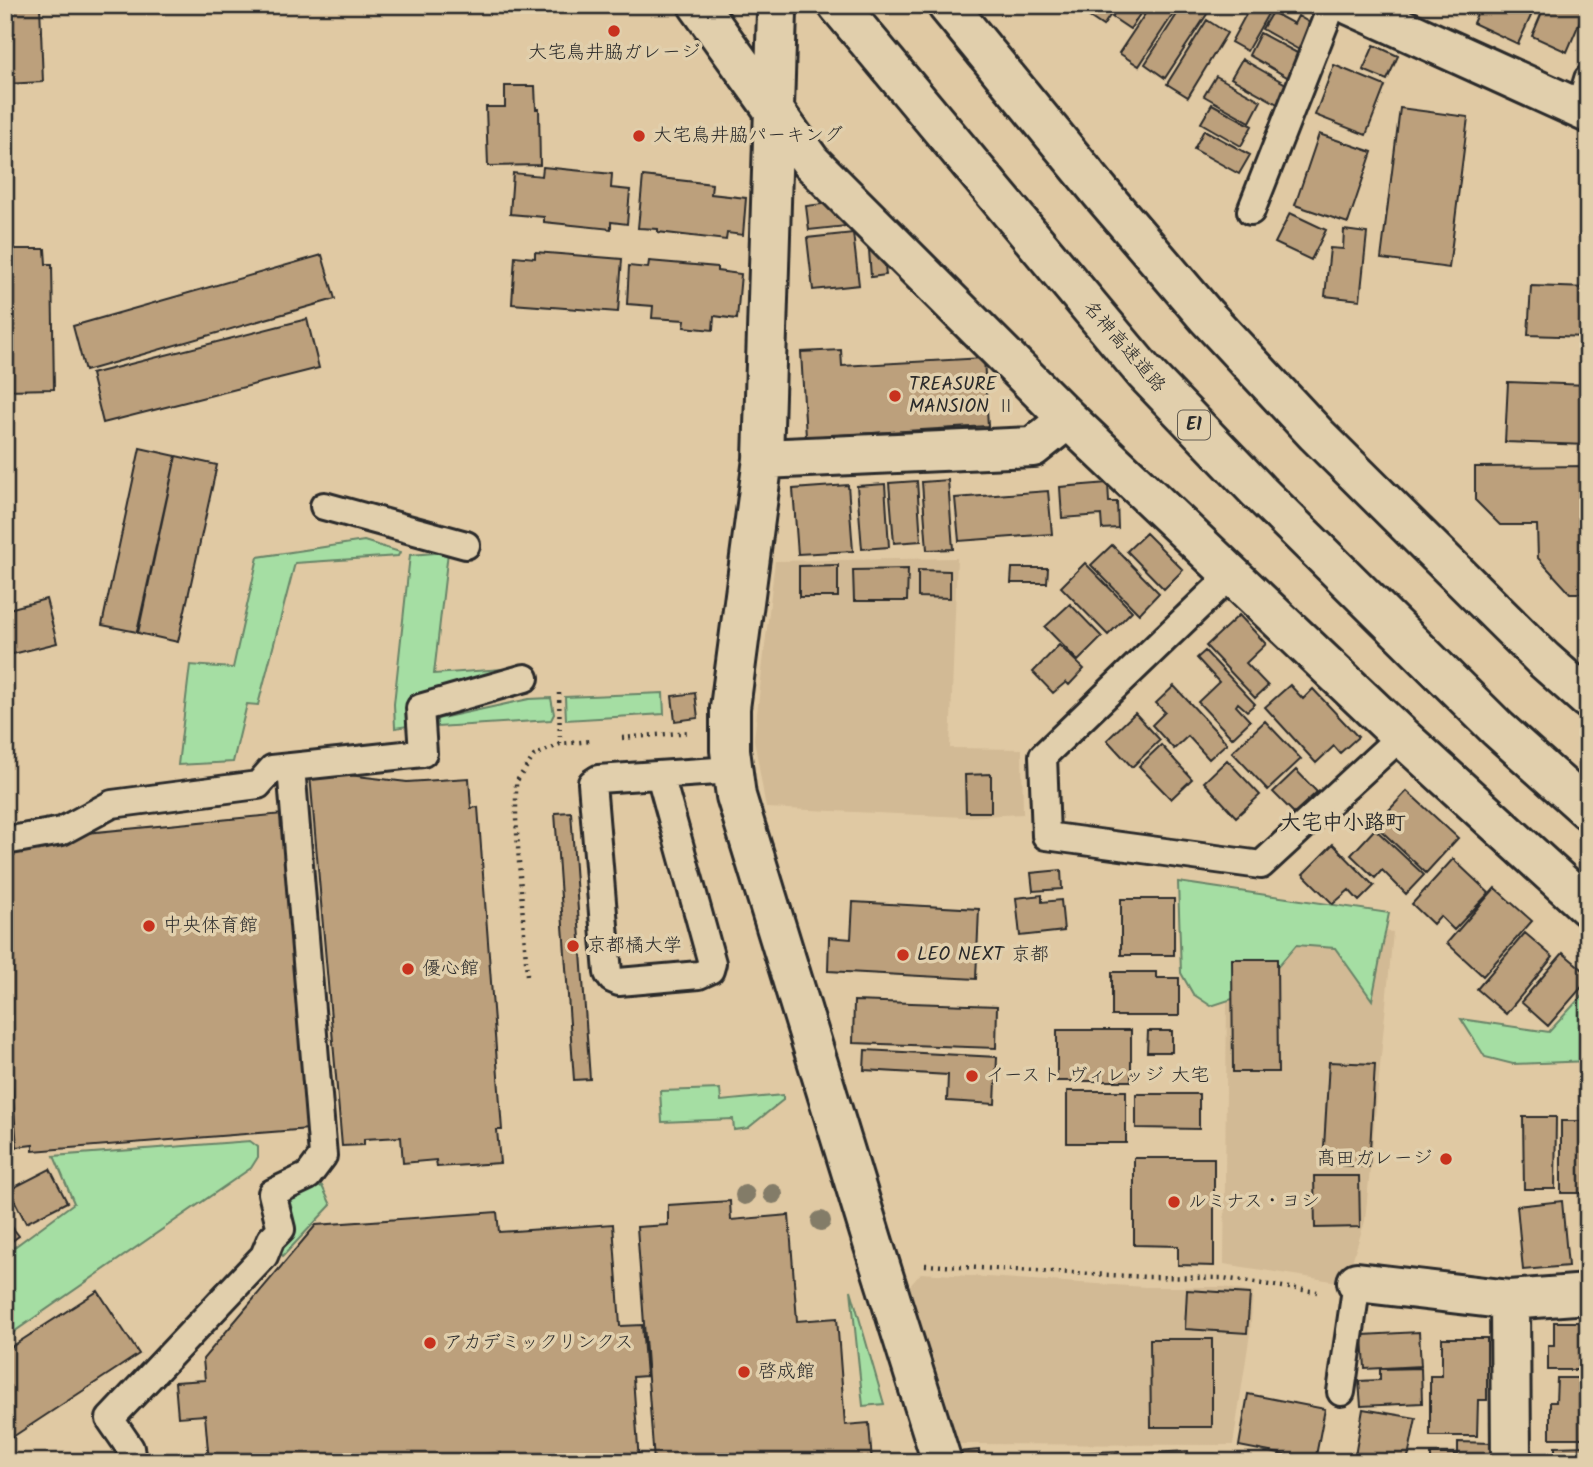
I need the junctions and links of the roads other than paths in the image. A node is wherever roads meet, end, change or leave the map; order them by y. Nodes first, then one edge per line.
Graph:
1 (698, 5) edge
2 (838, 5) edge
3 (947, 5) edge
4 (1332, 5) edge
5 (1350, 5) edge
6 (777, 12) dead end
7 (1585, 100) edge
8 (773, 108) junction
9 (1251, 211) dead end
10 (1068, 419) junction
11 (763, 459) junction
12 (324, 506) dead end
13 (466, 545) dead end
14 (1232, 574) junction
15 (525, 678) dead end
16 (1588, 699) edge
17 (1401, 736) junction
18 (291, 767) junction
19 (732, 769) junction
20 (660, 775) junction
21 (1588, 810) edge
22 (5, 841) edge
23 (1588, 907) edge
24 (1356, 1290) joint
25 (1588, 1294) edge
26 (1510, 1300) junction
27 (1341, 1392) dead end
28 (132, 1462) edge
29 (942, 1462) edge
30 (1511, 1462) edge

1 - 8 main road
2 - 21 main road, 名神高速道路 / E1
3 - 16 main road
4 - 9 lane
5 - 7 main road
6 - 8 main road
8 - 10 main road
8 - 11 main road
10 - 11 main road
10 - 14 main road
11 - 19 main road
12 - 13 lane
14 - 17 main road
14 - 17 lane
15 - 18 lane
17 - 23 main road
18 - 22 lane
18 - 28 lane
19 - 20 lane
19 - 29 main road
20 - 20 lane
24 - 26 main road
24 - 27 lane
25 - 26 main road
26 - 30 main road

